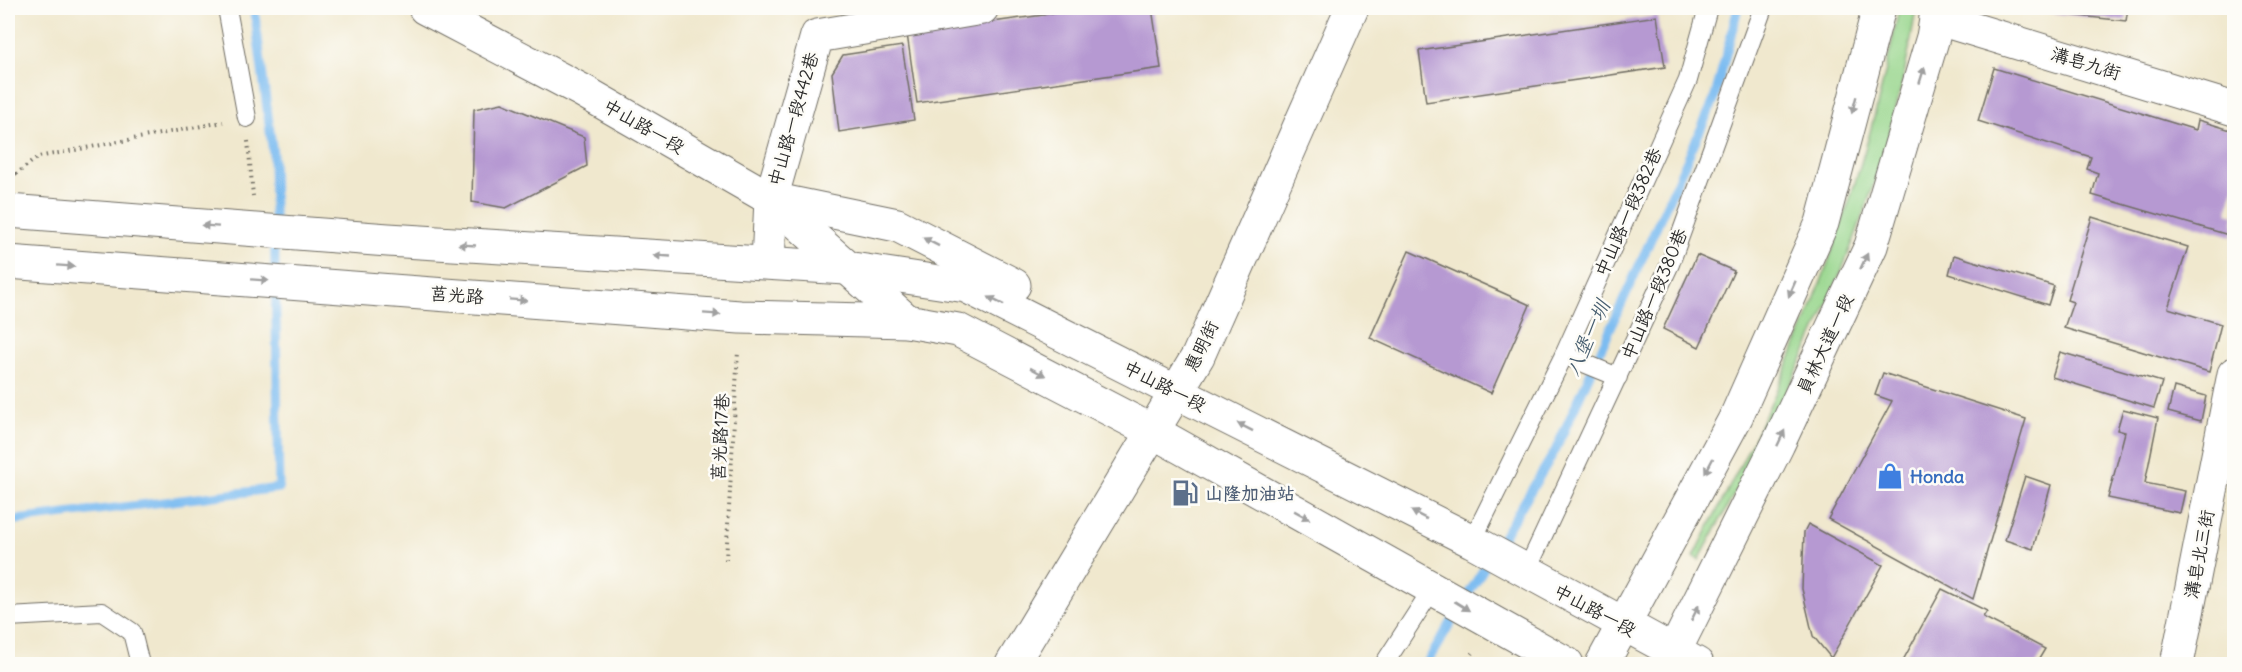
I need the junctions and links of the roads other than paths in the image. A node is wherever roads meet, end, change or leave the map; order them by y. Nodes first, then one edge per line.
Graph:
1 (227, 8) edge
2 (425, 8) edge
3 (982, 8) edge
4 (1352, 8) edge
5 (1708, 8) edge
6 (1763, 8) edge
7 (1879, 8) edge
8 (1937, 13) edge
9 (2235, 109) edge
10 (247, 118) road end
11 (771, 199) junction
12 (8, 211) edge
13 (8, 262) edge
14 (768, 262) junction
15 (846, 268) junction
16 (907, 321) junction
17 (1063, 335) junction
18 (1564, 355) junction
19 (2235, 374) edge
20 (1618, 376) junction
21 (1176, 392) junction
22 (1152, 431) junction
23 (1472, 541) junction
24 (1526, 572) junction
25 (1434, 588) junction
26 (8, 617) edge
27 (1623, 624) junction
28 (1680, 661) edge
29 (140, 664) edge
30 (1012, 664) edge
31 (1384, 664) edge
32 (1567, 664) edge
33 (1602, 664) edge
34 (2177, 664) edge

1 - 10 lane
2 - 11 main road, 中山路一段
3 - 11 main road, 中山路一段442巷
4 - 21 main road, 惠明街
5 - 18 lane, 中山路一段382巷
6 - 20 lane, 中山路一段380巷
7 -> 27 main road
8 - 9 main road, 溝皂九街
28 -> 8 main road, 員林大道一段
11 - 14 main road, 中山路一段442巷
11 - 15 main road, 中山路一段
17 -> 11 main road
14 -> 12 main road
13 -> 16 main road, 莒光路
14 - 15 main road
15 - 16 main road, 中山路一段
17 -> 15 main road, 中山路一段
16 -> 22 main road
17 - 21 main road, 中山路一段
18 - 20 lane
18 - 23 lane, 中山路一段382巷
19 - 34 main road, 溝皂北三街
20 - 24 lane, 中山路一段380巷
21 - 22 main road, 惠明街
23 -> 21 main road, 中山路一段
22 -> 25 main road
22 - 30 main road, 惠明街
23 - 24 main road, 中山路一段
24 - 27 main road, 中山路一段
25 - 31 lane
25 -> 32 main road
26 - 29 lane
27 - 28 main road, 中山路一段
27 - 33 main road

